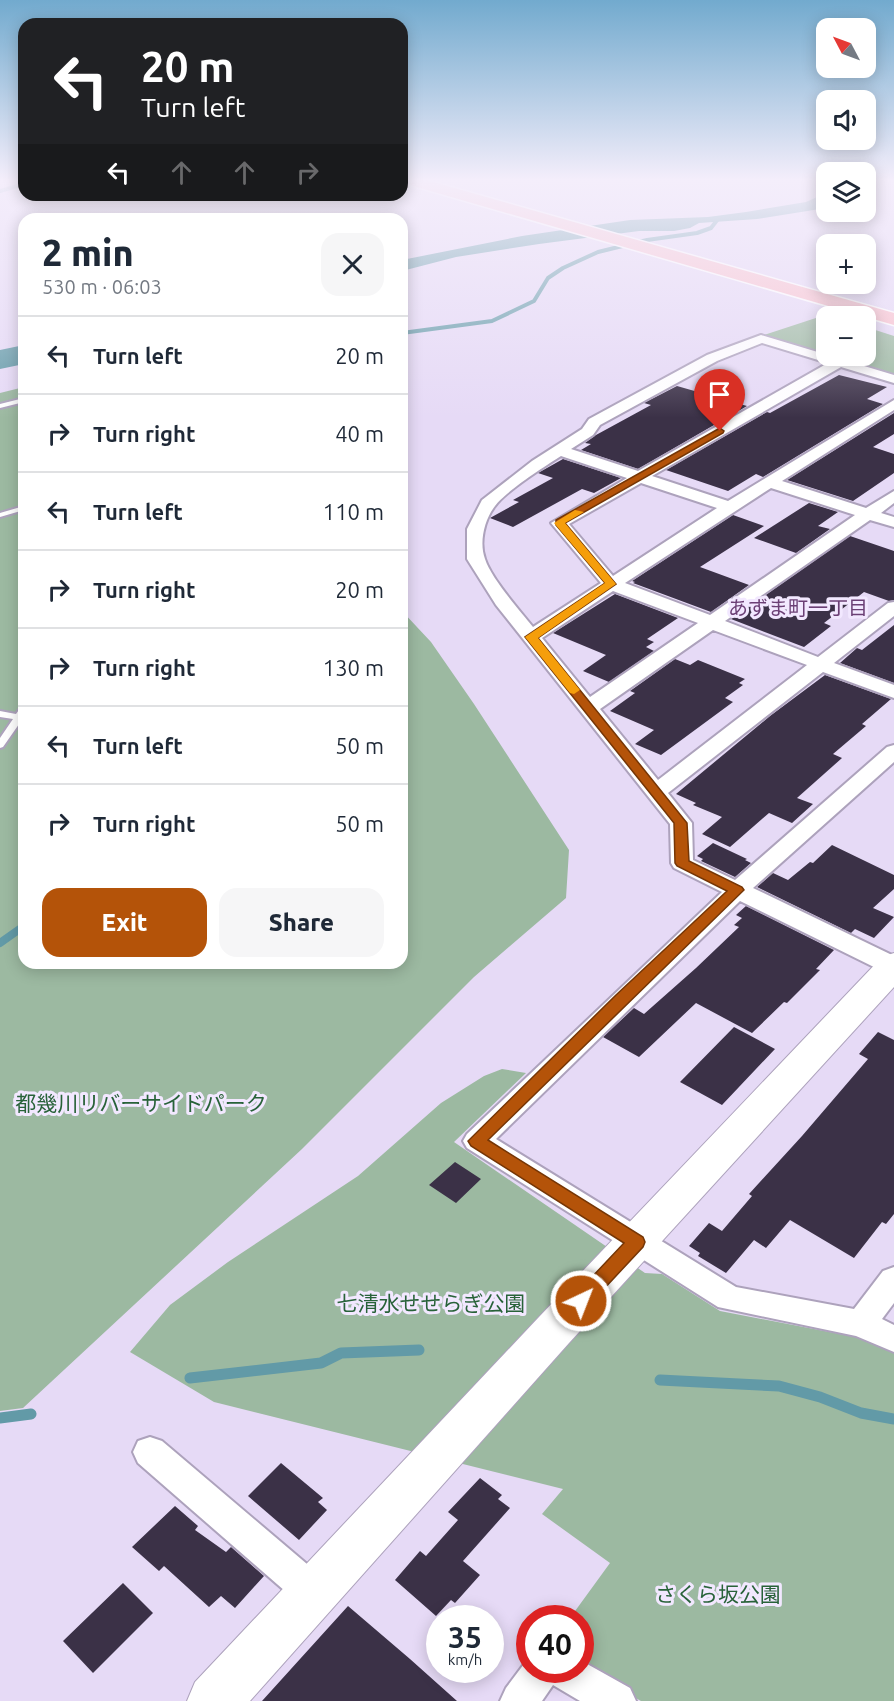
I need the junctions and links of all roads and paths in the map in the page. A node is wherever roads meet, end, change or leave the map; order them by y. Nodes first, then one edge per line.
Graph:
1 (674, 259) edge
2 (802, 296) junction
3 (830, 306) edge
4 (894, 319) edge
5 (876, 321) edge
6 (894, 327) edge
7 (816, 355) edge
8 (833, 366) edge
9 (853, 366) edge
10 (894, 379) edge
11 (18, 402) edge
12 (894, 404) edge
13 (0, 406) edge
14 (559, 450) junction
15 (640, 477) junction
16 (770, 483) junction
17 (894, 496) edge
18 (730, 507) junction
19 (18, 510) edge
20 (868, 514) junction
21 (0, 515) edge
22 (894, 522) edge
23 (611, 584) junction
24 (894, 607) edge
25 (713, 623) junction
26 (531, 637) junction
27 (821, 665) junction
28 (894, 692) edge
29 (588, 708) junction
30 (18, 713) edge
31 (0, 714) edge
32 (18, 719) edge
33 (0, 746) edge
34 (894, 751) edge
35 (656, 792) junction
36 (737, 890) junction
37 (894, 965) edge
38 (636, 1242) junction
39 (894, 1280) edge
40 (861, 1324) junction
41 (894, 1339) edge
42 (150, 1452) dead end
43 (314, 1593) junction
44 (532, 1683) edge
45 (585, 1683) edge
46 (213, 1701) edge
47 (519, 1701) edge
48 (617, 1701) edge

1 - 2 highway
2 - 3 highway
2 - 4 highway
5 - 6 highway
7 - 14 street
8 - 15 street
9 - 10 street
11 - 13 lane
12 - 16 street
14 - 15 street
14 - 26 street
15 - 18 street
15 - 23 street
16 - 18 street
16 - 20 street
17 - 20 street
18 - 23 street
19 - 21 lane
20 - 22 street
20 - 25 street
23 - 25 street
23 - 26 street
24 - 27 street
25 - 27 street
25 - 29 street
26 - 29 street
27 - 28 street
27 - 35 street
29 - 35 street
30 - 31 lane
32 - 33 lane
34 - 36 street
35 - 36 street
36 - 37 street
36 - 38 street
37 - 38 street
38 - 40 street
38 - 43 street
39 - 40 street
40 - 41 street
42 - 43 street
43 - 46 street
44 - 47 street
45 - 48 street

